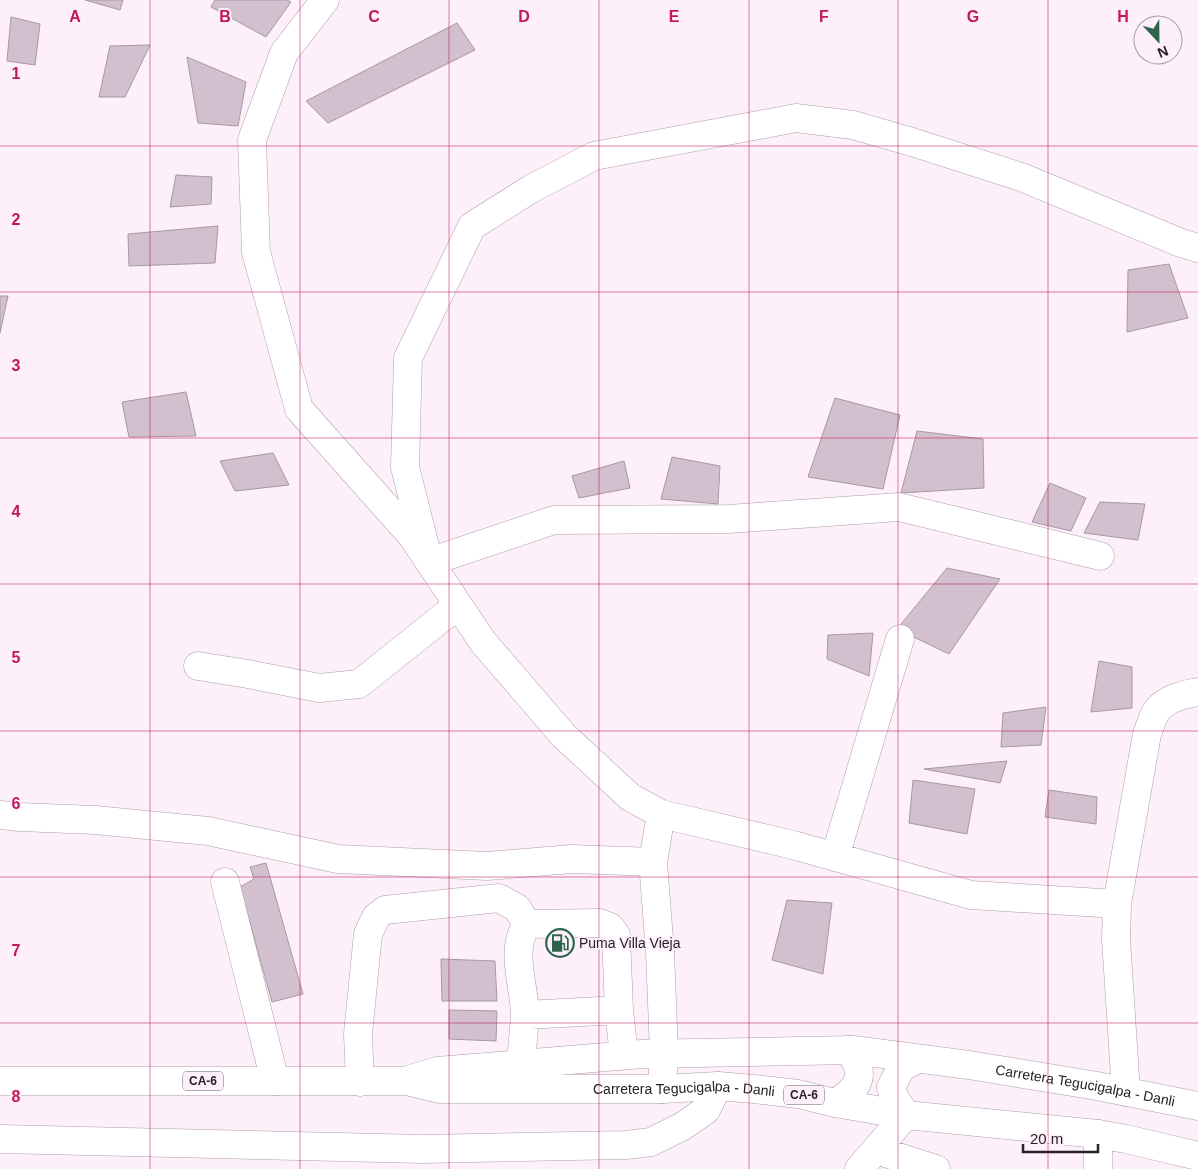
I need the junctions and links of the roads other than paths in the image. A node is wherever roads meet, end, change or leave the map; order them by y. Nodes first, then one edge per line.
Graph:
1 (319, 1) edge
2 (1198, 248) edge
3 (1100, 556) dead end
4 (429, 562) junction
5 (458, 605) junction
6 (900, 639) dead end
7 (198, 666) dead end
8 (1198, 692) edge
9 (661, 814) junction
10 (0, 815) edge
11 (834, 857) junction
12 (653, 862) junction
13 (225, 882) dead end
14 (1117, 904) junction
15 (527, 924) junction
16 (619, 1010) junction
17 (525, 1015) junction
18 (848, 1050) junction
19 (664, 1053) junction
20 (624, 1055) junction
21 (918, 1059) junction
22 (521, 1063) junction
23 (0, 1081) edge
24 (275, 1081) junction
25 (406, 1081) junction
26 (360, 1082) junction
27 (718, 1086) junction
28 (662, 1089) junction
29 (1126, 1092) junction
30 (835, 1103) junction
31 (1198, 1106) edge
32 (906, 1115) junction
33 (1098, 1134) junction
34 (0, 1138) edge
35 (1198, 1156) edge
36 (453, 1159) edge
37 (868, 1159) edge
38 (936, 1169) edge
39 (1098, 1169) edge

1 - 4 main road
2 - 4 main road
3 - 4 main road
4 - 5 main road
5 - 7 main road
5 - 9 main road
6 - 11 main road
8 - 14 main road
9 - 11 main road
9 - 12 main road
10 - 12 main road
11 - 14 main road
12 - 19 main road
13 - 24 main road
14 - 29 main road
15 - 16 main road
15 - 17 main road
15 - 26 main road
16 - 17 main road
16 - 20 main road
17 - 22 main road
18 - 19 main road, Carretera Tegucigalpa - Danli / CA-6
18 - 21 main road, Carretera Tegucigalpa - Danli / CA-6
18 - 30 main road
19 - 20 main road, Carretera Tegucigalpa - Danli / CA-6
19 - 28 main road
20 - 22 main road, Carretera Tegucigalpa - Danli / CA-6
21 - 29 main road, Carretera Tegucigalpa - Danli / CA-6
21 - 32 main road
22 - 25 main road, Carretera Tegucigalpa - Danli / CA-6
23 - 24 main road, Carretera Tegucigalpa - Danli / CA-6
24 - 26 main road, Carretera Tegucigalpa - Danli / CA-6
25 - 26 main road, Carretera Tegucigalpa - Danli / CA-6
25 - 28 main road, Carretera Tegucigalpa - Danli / CA-6
27 - 28 main road, Carretera Tegucigalpa - Danli / CA-6
27 - 30 main road, Carretera Tegucigalpa - Danli / CA-6
27 - 36 main road
29 - 31 main road, Carretera Tegucigalpa - Danli / CA-6
30 - 32 main road, Carretera Tegucigalpa - Danli / CA-6
32 - 33 main road, Carretera Tegucigalpa - Danli / CA-6
32 - 37 main road
33 - 35 main road, Carretera Tegucigalpa - Danli / CA-6
33 - 39 main road
34 - 36 main road
37 - 38 main road

